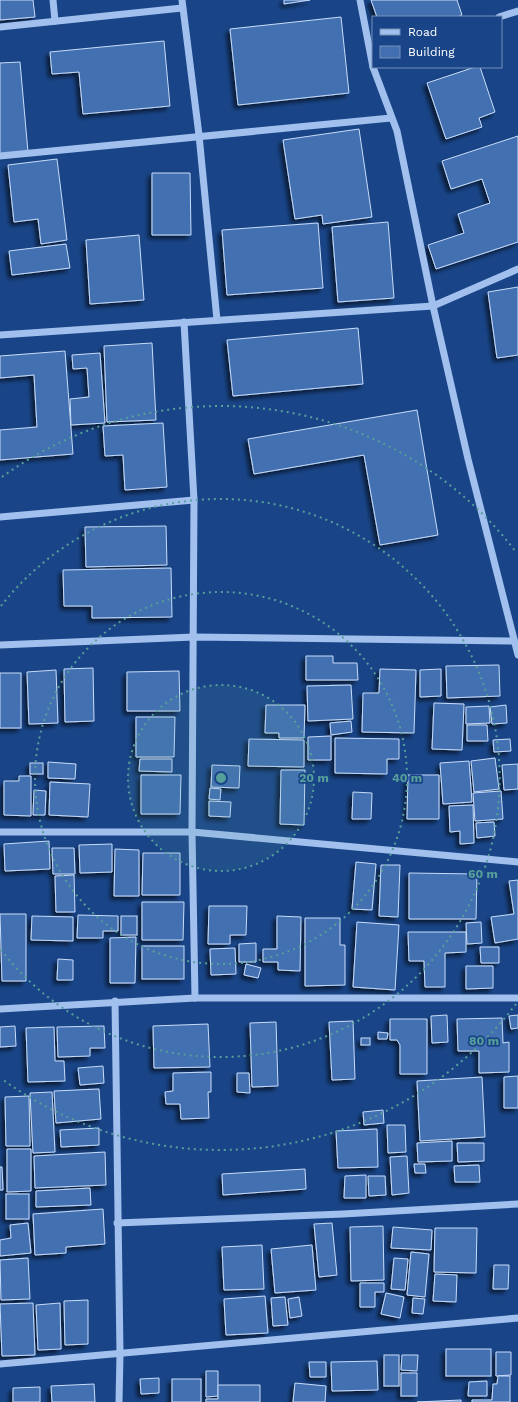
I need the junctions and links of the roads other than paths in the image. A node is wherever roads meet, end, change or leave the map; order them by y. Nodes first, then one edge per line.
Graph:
1 (53, 0) edge
2 (182, 0) edge
3 (360, 0) edge
4 (182, 8) junction
5 (518, 11) edge
6 (502, 16) edge
7 (55, 21) junction
8 (0, 27) edge
9 (372, 63) edge
10 (374, 68) edge
11 (391, 118) junction
12 (199, 135) junction
13 (0, 156) edge
14 (518, 269) edge
15 (433, 306) junction
16 (217, 320) junction
17 (184, 322) junction
18 (0, 335) edge
19 (194, 500) junction
20 (0, 517) edge
21 (194, 637) junction
22 (514, 641) junction
23 (0, 644) edge
24 (518, 655) edge
25 (0, 832) edge
26 (192, 832) junction
27 (518, 862) edge
28 (195, 998) junction
29 (518, 998) edge
30 (115, 1001) junction
31 (0, 1008) edge
32 (518, 1204) edge
33 (118, 1223) junction
34 (518, 1318) edge
35 (120, 1354) junction
36 (0, 1364) edge
37 (119, 1402) edge

1 - 7 street
2 - 4 street
3 - 9 street
4 - 7 street
4 - 12 street
5 - 6 street
7 - 8 street
10 - 11 street
11 - 12 street
11 - 15 street
12 - 13 street
12 - 16 street
14 - 15 street
15 - 16 street
15 - 22 street
16 - 17 street
17 - 18 street
17 - 19 street
19 - 20 street
19 - 21 street
21 - 22 street
21 - 23 street
21 - 26 street
22 - 24 street
25 - 26 street
26 - 27 street
26 - 28 street
28 - 29 street
28 - 30 street
30 - 31 street
30 - 33 street
32 - 33 street
33 - 35 street
34 - 35 street
35 - 36 street
35 - 37 street

